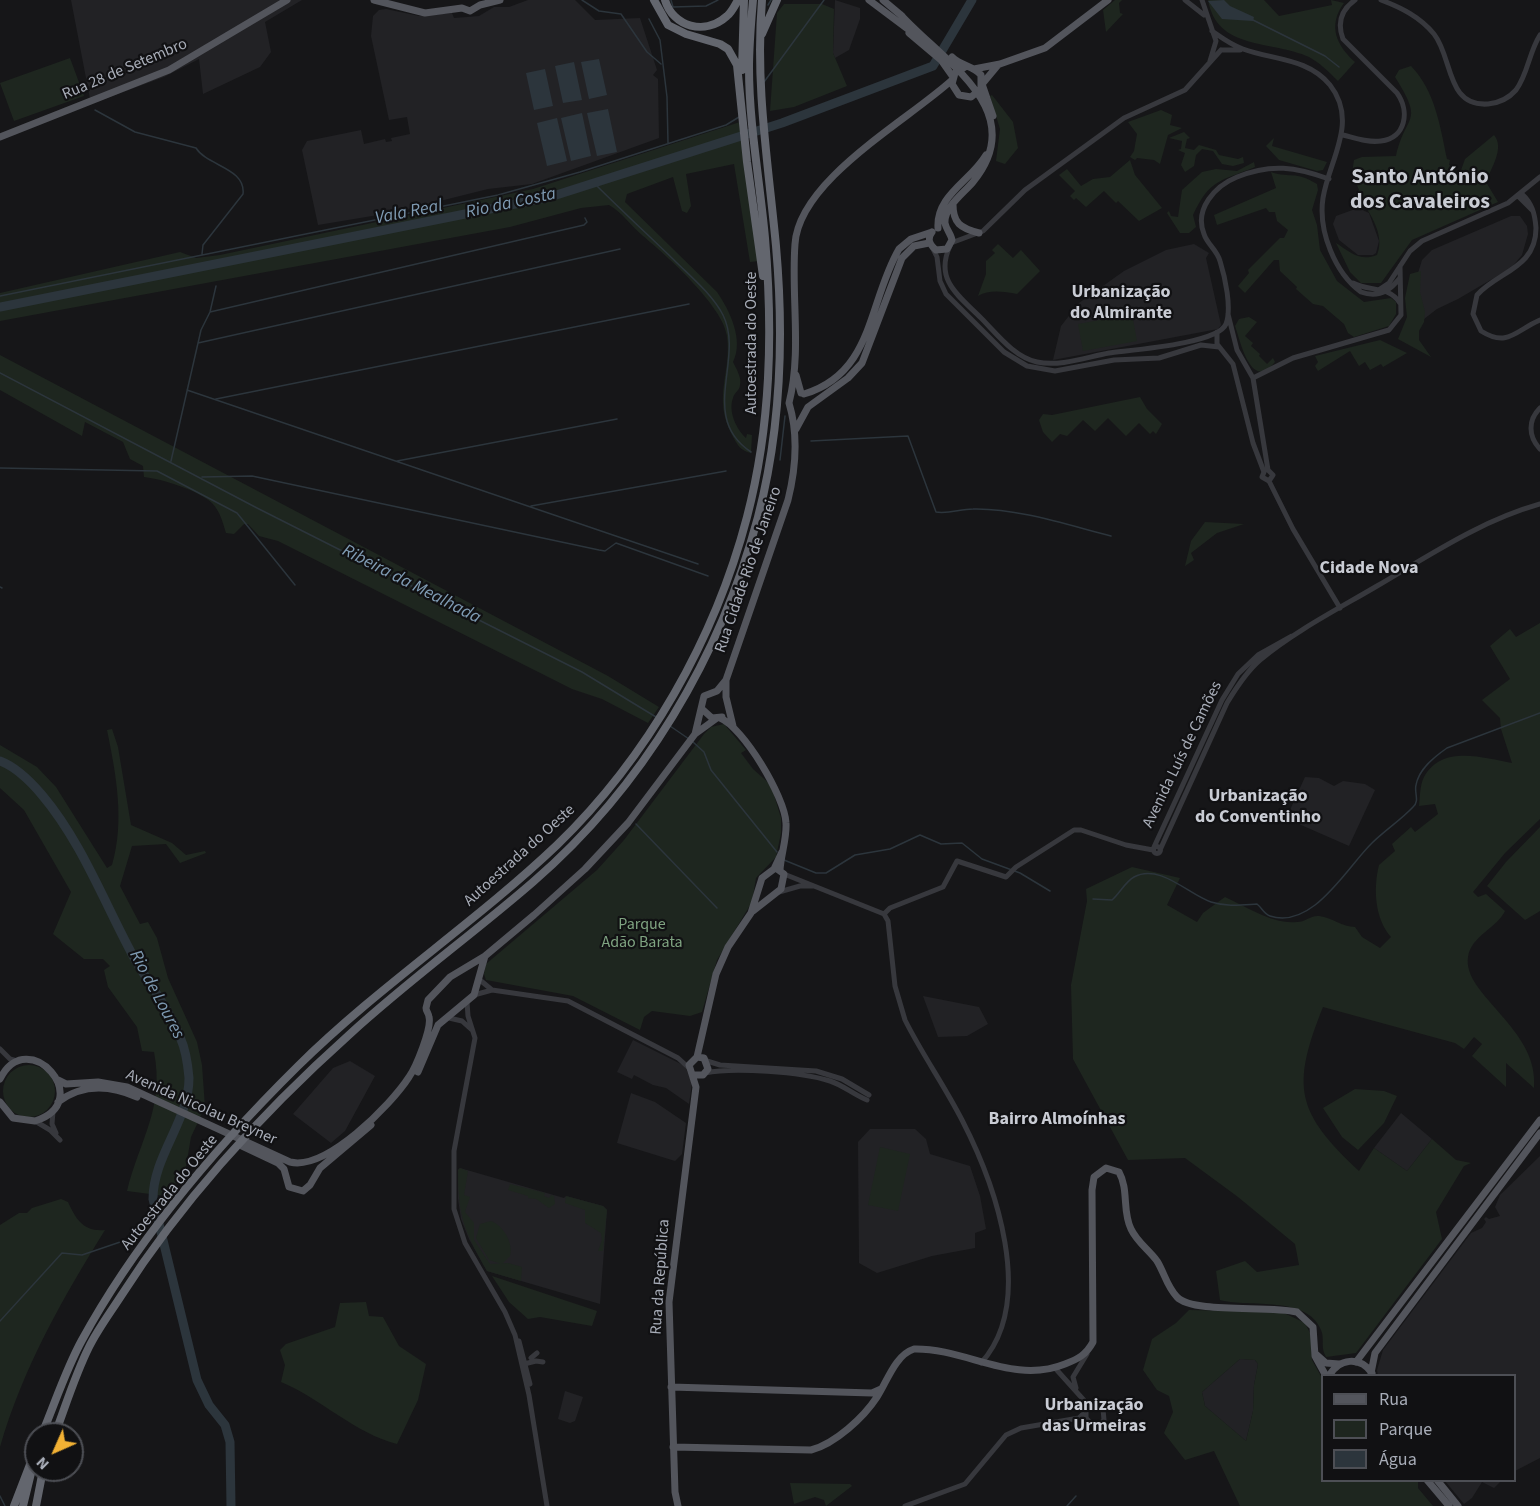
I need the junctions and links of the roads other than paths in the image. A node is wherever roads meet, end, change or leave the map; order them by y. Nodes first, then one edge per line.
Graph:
1 (287, 0) edge
2 (374, 0) edge
3 (458, 0) edge
4 (500, 0) edge
5 (656, 0) edge
6 (665, 0) edge
7 (738, 0) edge
8 (744, 0) edge
9 (753, 0) edge
10 (762, 0) edge
11 (777, 0) edge
12 (782, 0) edge
13 (869, 0) edge
14 (883, 0) edge
15 (1108, 0) edge
16 (1201, 0) edge
17 (1355, 0) edge
18 (1381, 0) edge
19 (1188, 1) edge
20 (480, 2) edge
21 (462, 8) junction
22 (447, 9) junction
23 (773, 9) junction
24 (901, 15) junction
25 (1205, 16) junction
26 (893, 19) junction
27 (914, 32) junction
28 (1540, 35) edge
29 (1217, 41) junction
30 (758, 42) junction
31 (1228, 43) junction
32 (1223, 50) junction
33 (1244, 50) junction
34 (1209, 62) junction
35 (1000, 64) junction
36 (965, 67) junction
37 (975, 69) junction
38 (953, 82) junction
39 (741, 84) junction
40 (982, 84) junction
41 (1343, 135) junction
42 (0, 137) edge
43 (1540, 177) edge
44 (1329, 179) junction
45 (1533, 184) junction
46 (968, 188) junction
47 (1520, 195) junction
48 (1530, 201) junction
49 (953, 204) junction
50 (1533, 210) junction
51 (935, 230) junction
52 (979, 233) junction
53 (951, 239) junction
54 (930, 244) junction
55 (1400, 266) junction
56 (1399, 279) junction
57 (1348, 280) junction
58 (1380, 289) junction
59 (1387, 291) junction
60 (769, 300) junction
61 (1401, 304) junction
62 (1228, 312) junction
63 (1540, 320) edge
64 (1219, 331) junction
65 (1233, 335) junction
66 (1219, 346) junction
67 (794, 366) junction
68 (1252, 380) junction
69 (1237, 382) junction
70 (803, 394) junction
71 (793, 395) junction
72 (1540, 408) edge
73 (806, 409) junction
74 (793, 410) junction
75 (795, 432) junction
76 (1540, 449) edge
77 (1266, 471) junction
78 (1540, 504) edge
79 (1340, 608) junction
80 (726, 680) junction
81 (717, 691) junction
82 (726, 697) junction
83 (728, 707) junction
84 (702, 709) junction
85 (718, 718) junction
86 (733, 726) junction
87 (695, 734) junction
88 (779, 871) junction
89 (814, 885) junction
90 (759, 889) junction
91 (776, 895) junction
92 (751, 913) junction
93 (884, 914) junction
94 (485, 956) junction
95 (465, 969) junction
96 (479, 977) junction
97 (492, 990) junction
98 (474, 995) junction
99 (467, 1002) junction
100 (430, 1017) junction
101 (445, 1020) junction
102 (474, 1033) junction
103 (0, 1048) edge
104 (678, 1058) junction
105 (700, 1059) junction
106 (18, 1062) junction
107 (692, 1072) junction
108 (1, 1074) edge
109 (704, 1074) junction
110 (58, 1080) junction
111 (696, 1087) junction
112 (851, 1089) junction
113 (868, 1097) dead end
114 (147, 1099) junction
115 (0, 1102) edge
116 (58, 1102) junction
117 (53, 1111) junction
118 (2, 1118) dead end
119 (13, 1118) junction
120 (1540, 1120) edge
121 (35, 1121) junction
122 (1540, 1133) edge
123 (280, 1161) junction
124 (299, 1164) junction
125 (286, 1173) junction
126 (312, 1180) junction
127 (515, 1335) junction
128 (1315, 1350) junction
129 (1088, 1352) junction
130 (537, 1353) dead end
131 (524, 1355) junction
132 (531, 1358) junction
133 (1356, 1362) junction
134 (981, 1363) junction
135 (524, 1364) junction
136 (1340, 1364) junction
137 (1061, 1366) junction
138 (1326, 1374) edge
139 (1330, 1374) edge
140 (1372, 1374) edge
141 (1071, 1379) junction
142 (671, 1387) junction
143 (881, 1389) junction
144 (858, 1392) junction
145 (865, 1410) junction
146 (1088, 1410) junction
147 (1079, 1418) junction
148 (1088, 1421) junction
149 (47, 1422) edge
150 (60, 1422) edge
151 (674, 1447) junction
152 (24, 1481) edge
153 (29, 1482) edge
154 (41, 1482) edge
155 (1429, 1482) edge
156 (1439, 1482) edge
157 (14, 1506) edge
158 (23, 1506) edge
159 (36, 1506) edge
160 (547, 1506) edge
161 (678, 1506) edge
162 (905, 1506) edge
163 (1449, 1506) edge
164 (1458, 1506) edge

1 - 42 main road, Rua 28 de Setembro
2 - 22 main road
3 - 21 main road
3 - 22 main road
4 - 20 main road
5 - 39 highway
6 - 7 highway
8 - 39 highway
9 - 60 highway, Autoestrada do Oeste
10 - 30 highway, Autoestrada do Oeste
11 - 23 highway
12 - 23 highway
13 - 26 main road
14 - 24 main road
15 - 35 main road
16 - 19 street
16 - 25 street
17 - 41 street
18 - 28 street
19 - 25 street
20 - 21 main road
21 - 22 main road
23 - 30 highway
24 - 27 main road
24 - 36 main road
25 - 29 street
26 - 27 main road
26 - 38 main road
27 - 46 main road
27 - 51 main road
29 - 31 street
29 - 32 street
29 - 34 street
30 - 150 highway, Autoestrada do Oeste
31 - 32 street
31 - 33 street
32 - 33 street
32 - 34 street
33 - 41 street
34 - 52 street
35 - 37 main road
35 - 40 main road
36 - 37 main road
36 - 38 main road
37 - 40 main road
38 - 40 main road
38 - 67 main road
39 - 60 highway
40 - 46 main road
41 - 44 street
43 - 45 street
44 - 57 street
44 - 62 street
45 - 47 street
45 - 48 street
46 - 49 main road
47 - 48 street
47 - 50 street
47 - 55 street
48 - 50 street
49 - 52 main road
49 - 53 main road
50 - 63 street
51 - 53 main road
51 - 54 main road
51 - 70 main road
52 - 53 street
53 - 54 main road
53 - 64 street
54 - 66 street
54 - 73 main road
55 - 56 street
55 - 58 street
56 - 59 street
56 - 61 street
57 - 58 street
57 - 59 street
58 - 59 street
59 - 61 street
60 - 149 highway, Autoestrada do Oeste
61 - 68 street
62 - 64 street
62 - 65 street
64 - 65 street
64 - 66 street
65 - 68 street
66 - 69 street
67 - 70 main road
67 - 71 main road
68 - 69 street
68 - 77 street
69 - 77 street
70 - 71 main road
70 - 73 main road
71 - 74 main road
72 - 76 street
73 - 74 main road
73 - 75 main road, Rua Cidade Rio de Janeiro
74 - 75 main road, Rua Cidade Rio de Janeiro
75 - 80 main road, Rua Cidade Rio de Janeiro
77 - 79 street
78 - 79 street, Avenida Luís de Camões
79 - 93 street, Avenida Luís de Camões
80 - 81 main road
80 - 82 main road
81 - 82 main road
81 - 84 main road
82 - 83 main road
83 - 85 main road
83 - 86 main road
84 - 85 main road
84 - 87 main road
85 - 86 main road
85 - 87 main road
86 - 88 main road
87 - 94 main road
88 - 89 street
88 - 90 main road
88 - 91 main road
89 - 91 street
89 - 93 street
90 - 91 main road
90 - 92 main road
91 - 92 main road
92 - 105 main road
93 - 134 street
94 - 95 main road
94 - 96 main road
95 - 96 main road
95 - 100 main road
96 - 97 street
96 - 98 main road
97 - 98 street
97 - 104 street
98 - 99 main road
99 - 101 main road
99 - 102 street
100 - 101 main road
100 - 124 main road
101 - 102 street
101 - 126 main road
102 - 127 street
103 - 106 street
104 - 105 street
104 - 107 street
105 - 107 main road
105 - 109 main road, Rua da República
105 - 112 street
106 - 108 main road
106 - 110 main road
107 - 109 main road
107 - 111 main road, Rua da República
109 - 111 main road, Rua da República
109 - 112 street
110 - 114 main road, Avenida Nicolau Breyner
110 - 116 main road
111 - 142 main road, Rua da República
112 - 113 street
114 - 116 main road, Avenida Nicolau Breyner
114 - 123 main road, Avenida Nicolau Breyner
115 - 119 main road
116 - 117 main road
117 - 121 main road
117 - 121 street
118 - 119 main road
119 - 121 main road
120 - 133 main road
122 - 140 main road
123 - 124 main road, Avenida Nicolau Breyner
123 - 125 main road, Avenida Nicolau Breyner
124 - 125 main road
124 - 126 main road
125 - 126 main road, Avenida Nicolau Breyner
127 - 131 street
127 - 135 street
128 - 129 main road
128 - 136 main road
128 - 138 main road
129 - 137 main road
129 - 141 street
130 - 132 street
131 - 132 street
131 - 135 street
132 - 135 street
133 - 136 main road
133 - 140 main road
134 - 137 main road
134 - 143 main road
135 - 160 street
136 - 139 main road
137 - 141 street
137 - 141 street
141 - 146 street
142 - 144 main road
142 - 151 main road, Rua da República
143 - 144 main road
143 - 145 main road
144 - 145 main road
145 - 151 main road
146 - 147 street
146 - 148 street
146 - 148 street
147 - 148 street
147 - 162 street
151 - 161 main road, Rua da República
152 - 157 highway
153 - 158 highway
154 - 159 highway
155 - 163 main road
156 - 164 main road

